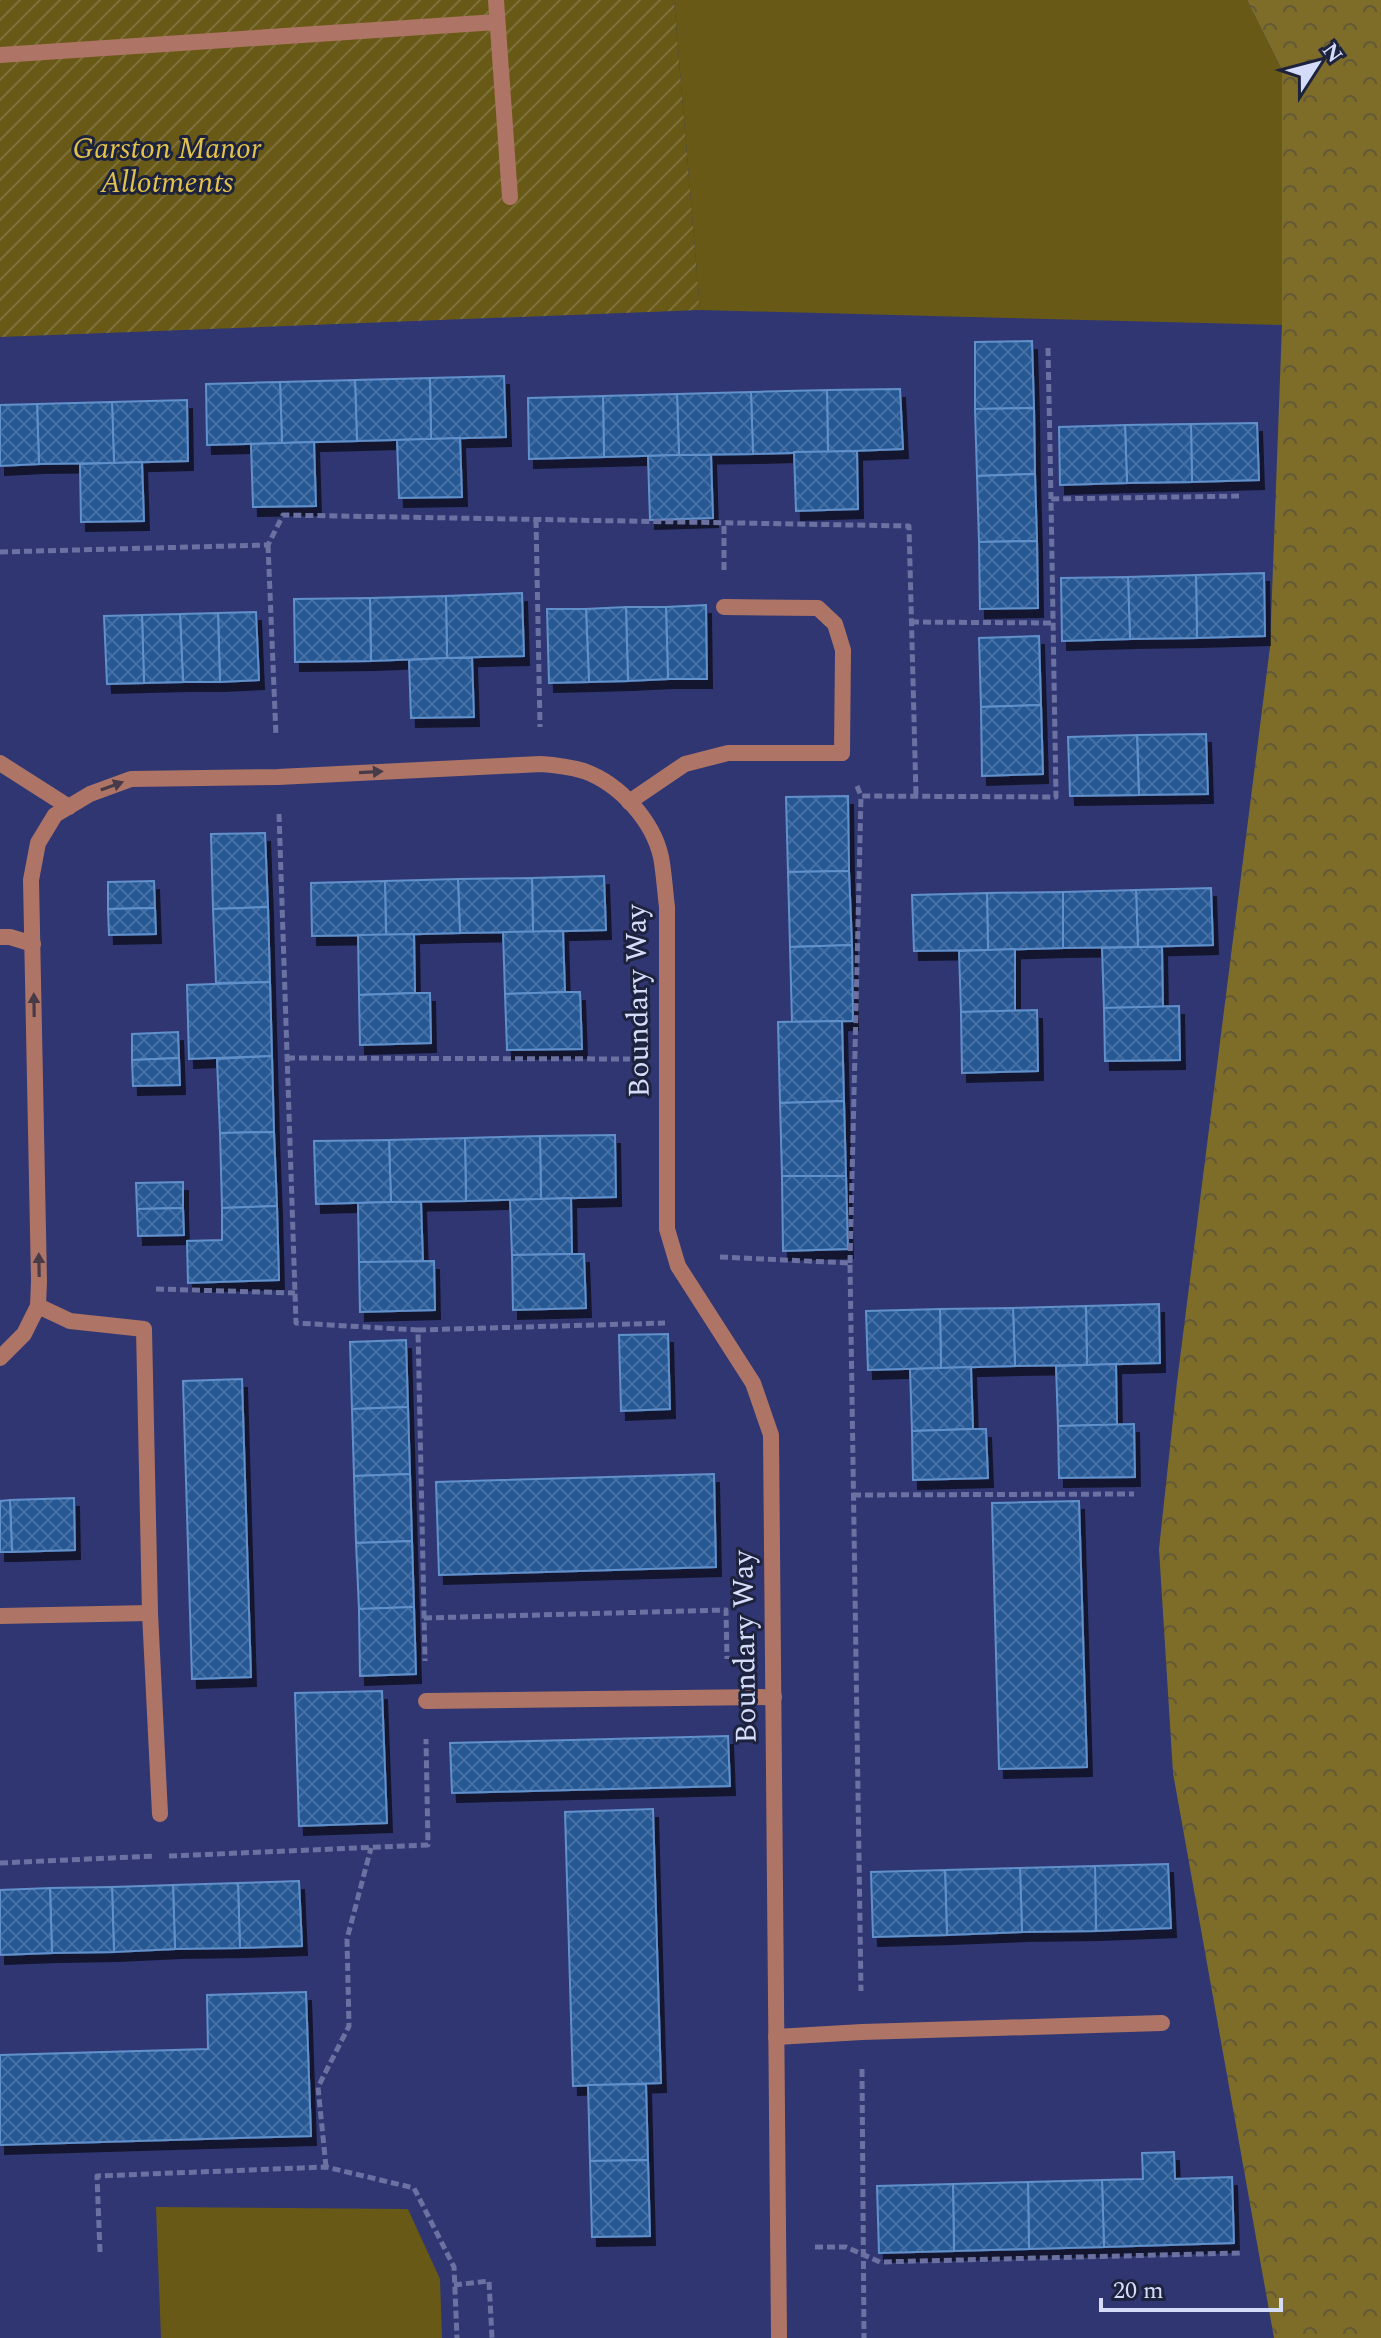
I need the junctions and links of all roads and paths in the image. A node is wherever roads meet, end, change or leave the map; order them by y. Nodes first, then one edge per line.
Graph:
1 (496, 0) edge
2 (497, 22) junction
3 (0, 55) edge
4 (510, 197) dead end
5 (1048, 348) dead end
6 (1239, 496) dead end
7 (1051, 499) junction
8 (536, 520) junction
9 (268, 545) junction
10 (0, 552) edge
11 (724, 607) dead end
12 (911, 622) junction
13 (1052, 623) junction
14 (842, 753) junction
15 (0, 763) edge
16 (541, 764) junction
17 (278, 777) junction
18 (861, 796) junction
19 (916, 796) junction
20 (629, 802) junction
21 (69, 807) junction
22 (0, 937) edge
23 (33, 944) junction
24 (287, 1058) junction
25 (667, 1059) junction
26 (675, 1255) junction
27 (850, 1263) junction
28 (295, 1293) junction
29 (38, 1306) junction
30 (713, 1321) junction
31 (144, 1329) junction
32 (418, 1330) junction
33 (0, 1358) edge
34 (1134, 1494) dead end
35 (853, 1495) junction
36 (150, 1613) junction
37 (0, 1616) edge
38 (424, 1618) junction
39 (774, 1697) junction
40 (727, 1698) junction
41 (426, 1701) junction
42 (160, 1814) dead end
43 (371, 1848) junction
44 (0, 1863) edge
45 (1162, 2023) dead end
46 (862, 2032) junction
47 (776, 2037) junction
48 (326, 2167) junction
49 (778, 2247) junction
50 (100, 2252) dead end
51 (1240, 2253) dead end
52 (862, 2254) junction
53 (454, 2285) junction
54 (457, 2338) edge
55 (492, 2338) edge
56 (779, 2338) edge
57 (864, 2338) edge

1 - 2 street
2 - 3 street
2 - 4 street
5 - 7 path
6 - 7 path
7 - 13 path
8 - 9 path
8 - 12 path
8 - 16 path
9 - 10 path
9 - 17 path
11 - 14 street
12 - 13 path
12 - 19 path
13 - 19 path
14 - 18 path
14 - 20 street
15 - 21 street
17 -> 16 street, Boundary Way
16 - 20 street, Boundary Way
21 -> 17 street, Boundary Way
17 - 24 path
18 - 19 path
18 - 27 path
20 - 25 street, Boundary Way
21 - 23 street, Boundary Way
22 - 23 street
29 -> 23 street, Boundary Way
24 - 25 path
24 - 28 path
25 - 26 street, Boundary Way
26 - 27 path
26 - 30 street, Boundary Way
27 - 35 path
28 - 31 path
28 - 32 path
29 - 31 street
29 - 33 street, Boundary Way
30 - 32 path
30 - 39 street, Boundary Way
31 - 36 street
32 - 38 path
34 - 35 path
35 - 46 path
36 - 37 street
36 - 42 street
38 - 40 path
38 - 41 path
39 - 40 street
39 - 47 street, Boundary Way
40 - 41 street
41 - 43 path
43 - 44 path
43 - 48 path
45 - 46 street
46 - 47 street
46 - 52 path
47 - 49 street, Boundary Way
48 - 50 path
48 - 53 path
49 - 52 path
49 - 56 street, Boundary Way
51 - 52 path
52 - 57 path
53 - 54 path
53 - 55 path

